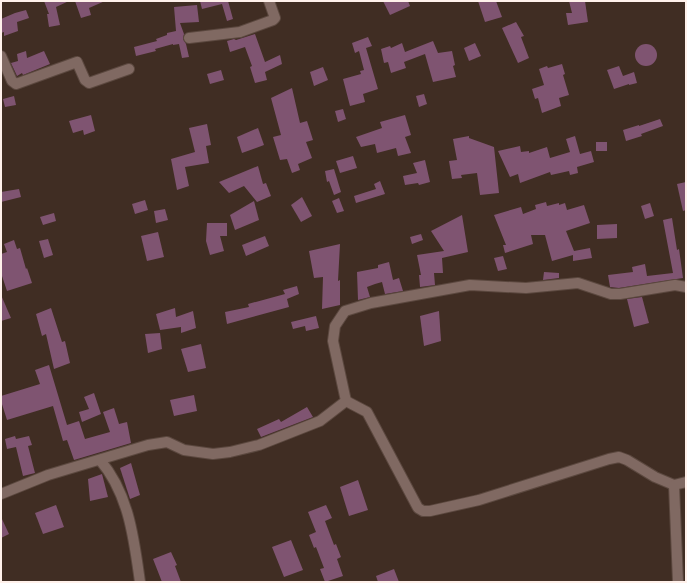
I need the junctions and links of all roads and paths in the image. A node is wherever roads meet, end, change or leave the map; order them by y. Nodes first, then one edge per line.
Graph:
1 (270, 1) edge
2 (189, 38) dead end
3 (1, 56) edge
4 (129, 69) dead end
5 (686, 288) edge
6 (346, 401) junction
7 (100, 460) junction
8 (686, 482) edge
9 (674, 485) junction
10 (1, 494) edge
11 (140, 582) edge
12 (678, 582) edge

1 - 2 street
3 - 4 street
5 - 6 street
6 - 7 street
6 - 9 street
7 - 10 street
7 - 11 street
8 - 9 street
9 - 12 street

